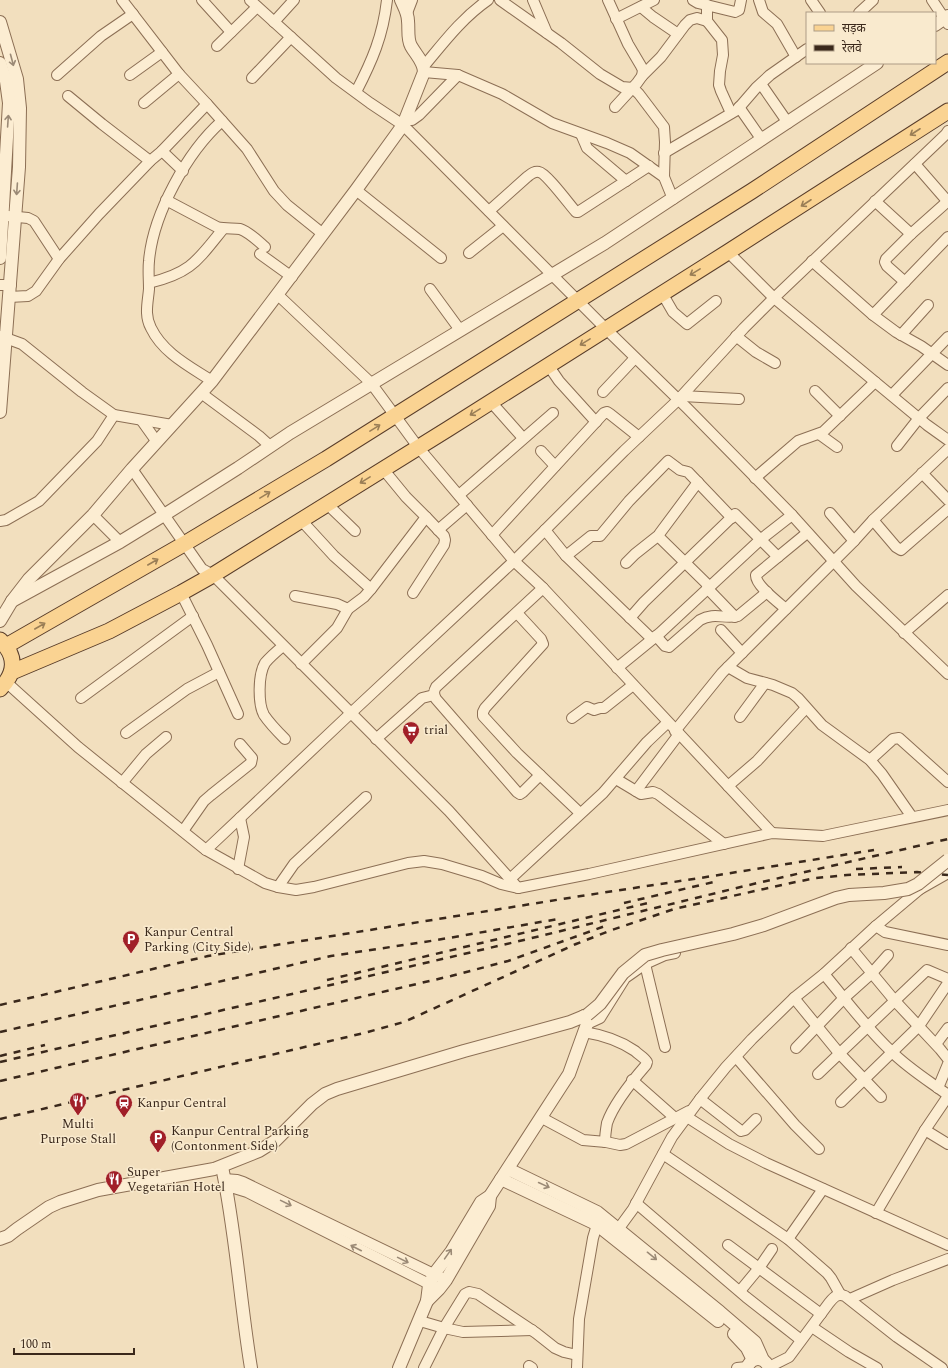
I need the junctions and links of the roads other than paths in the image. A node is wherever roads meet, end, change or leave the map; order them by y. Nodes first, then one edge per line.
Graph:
1 (122, 0) edge
2 (202, 0) edge
3 (294, 0) edge
4 (388, 0) edge
5 (401, 0) edge
6 (412, 0) edge
7 (488, 0) edge
8 (500, 0) edge
9 (533, 0) edge
10 (608, 0) edge
11 (654, 0) edge
12 (692, 0) edge
13 (741, 0) edge
14 (758, 0) edge
15 (811, 0) edge
16 (873, 0) edge
17 (932, 0) edge
18 (254, 3) edge
19 (707, 5) junction
20 (641, 7) junction
21 (407, 12) junction
22 (819, 12) edge
23 (860, 12) edge
24 (134, 14) junction
25 (616, 19) junction
26 (707, 21) junction
27 (944, 21) edge
28 (0, 22) edge
29 (274, 22) junction
30 (231, 32) junction
31 (547, 33) junction
32 (678, 34) junction
33 (291, 37) junction
34 (217, 46) dead end
35 (806, 50) edge
36 (162, 52) junction
37 (796, 57) junction
38 (948, 62) edge
39 (0, 63) edge
40 (876, 64) edge
41 (424, 69) junction
42 (179, 74) junction
43 (57, 75) dead end
44 (130, 75) dead end
45 (458, 75) junction
46 (642, 76) junction
47 (252, 78) dead end
48 (11, 80) junction
49 (761, 84) junction
50 (633, 88) junction
51 (356, 92) junction
52 (68, 96) dead end
53 (144, 102) dead end
54 (207, 104) junction
55 (615, 108) dead end
56 (735, 110) junction
57 (948, 112) edge
58 (222, 121) junction
59 (404, 122) junction
60 (788, 123) junction
61 (948, 131) edge
62 (581, 134) junction
63 (762, 140) junction
64 (3, 146) edge
65 (162, 151) junction
66 (664, 153) junction
67 (150, 161) junction
68 (915, 164) junction
69 (648, 166) junction
70 (5, 167) junction
71 (19, 168) junction
72 (183, 171) junction
73 (664, 177) junction
74 (626, 181) junction
75 (2, 187) edge
76 (356, 190) junction
77 (673, 199) junction
78 (166, 200) junction
79 (875, 201) junction
80 (948, 202) edge
81 (488, 211) junction
82 (2, 215) junction
83 (15, 216) junction
84 (504, 226) junction
85 (223, 229) junction
86 (323, 234) junction
87 (911, 234) junction
88 (948, 237) edge
89 (469, 252) dead end
90 (728, 252) junction
91 (0, 256) edge
92 (441, 258) dead end
93 (60, 259) junction
94 (812, 262) junction
95 (552, 275) junction
96 (292, 276) junction
97 (905, 282) junction
98 (149, 283) junction
99 (7, 289) edge
100 (430, 289) dead end
101 (662, 293) junction
102 (278, 295) junction
103 (774, 298) junction
104 (578, 300) junction
105 (716, 301) dead end
106 (928, 305) dead end
107 (873, 315) junction
108 (606, 329) junction
109 (460, 330) junction
110 (900, 335) junction
111 (3, 336) edge
112 (736, 336) junction
113 (948, 337) edge
114 (2, 352) edge
115 (931, 354) junction
116 (635, 358) junction
117 (775, 363) dead end
118 (548, 365) junction
119 (948, 365) edge
120 (212, 381) junction
121 (876, 382) junction
122 (371, 383) junction
123 (948, 388) edge
124 (815, 391) dead end
125 (603, 392) dead end
126 (201, 393) junction
127 (892, 395) junction
128 (680, 398) junction
129 (739, 399) dead end
130 (491, 402) junction
131 (0, 412) edge
132 (553, 413) dead end
133 (114, 415) junction
134 (395, 415) junction
135 (840, 416) junction
136 (919, 418) junction
137 (142, 421) junction
138 (596, 422) junction
139 (172, 425) junction
140 (819, 434) junction
141 (639, 437) junction
142 (523, 438) junction
143 (948, 440) edge
144 (156, 442) junction
145 (270, 446) junction
146 (898, 446) dead end
147 (418, 447) junction
148 (837, 447) dead end
149 (948, 449) edge
150 (541, 451) dead end
151 (555, 466) junction
152 (132, 469) junction
153 (383, 469) junction
154 (922, 473) junction
155 (755, 478) junction
156 (698, 482) junction
157 (459, 495) junction
158 (948, 500) edge
159 (327, 504) junction
160 (467, 505) junction
161 (948, 509) edge
162 (830, 514) dead end
163 (93, 515) junction
164 (164, 515) junction
165 (792, 515) junction
166 (426, 517) junction
167 (732, 518) junction
168 (301, 520) junction
169 (872, 520) junction
170 (0, 521) edge
171 (438, 530) junction
172 (545, 530) junction
173 (355, 531) dead end
174 (808, 533) junction
175 (492, 535) junction
176 (659, 535) junction
177 (760, 540) junction
178 (854, 541) junction
179 (120, 542) junction
180 (184, 544) junction
181 (566, 556) junction
182 (778, 557) junction
183 (514, 561) junction
184 (685, 562) junction
185 (833, 562) junction
186 (626, 563) dead end
187 (212, 575) junction
188 (708, 587) junction
189 (543, 588) junction
190 (371, 589) junction
191 (767, 592) junction
192 (413, 593) dead end
193 (181, 594) junction
194 (948, 595) edge
195 (295, 596) dead end
196 (12, 600) junction
197 (348, 609) junction
198 (786, 609) junction
199 (517, 613) junction
200 (193, 616) junction
201 (734, 617) junction
202 (630, 618) junction
203 (0, 621) edge
204 (721, 630) dead end
205 (904, 633) junction
206 (654, 638) junction
207 (3, 643) edge
208 (283, 646) junction
209 (742, 653) junction
210 (301, 664) junction
211 (728, 667) junction
212 (617, 668) junction
213 (219, 672) junction
214 (948, 674) edge
215 (6, 681) edge
216 (765, 683) junction
217 (633, 686) junction
218 (434, 695) junction
219 (81, 698) dead end
220 (806, 708) junction
221 (350, 713) junction
222 (238, 714) dead end
223 (740, 717) dead end
224 (572, 718) dead end
225 (668, 723) junction
226 (126, 733) dead end
227 (677, 733) junction
228 (166, 737) dead end
229 (285, 739) dead end
230 (376, 739) junction
231 (240, 744) dead end
232 (870, 760) junction
233 (540, 775) junction
234 (616, 779) junction
235 (948, 782) edge
236 (122, 783) junction
237 (728, 786) junction
238 (636, 791) junction
239 (366, 797) dead end
240 (948, 810) edge
241 (580, 813) junction
242 (912, 817) junction
243 (240, 818) junction
244 (182, 831) junction
245 (772, 833) junction
246 (724, 844) junction
247 (206, 850) junction
248 (948, 860) edge
249 (238, 869) junction
250 (948, 873) edge
251 (510, 879) junction
252 (278, 887) junction
253 (518, 888) junction
254 (920, 890) junction
255 (876, 926) junction
256 (948, 944) edge
257 (851, 948) junction
258 (888, 955) dead end
259 (645, 964) junction
260 (872, 973) junction
261 (824, 974) junction
262 (948, 979) edge
263 (948, 983) edge
264 (794, 998) junction
265 (844, 998) junction
266 (895, 1001) junction
267 (585, 1022) junction
268 (817, 1026) junction
269 (868, 1026) junction
270 (919, 1026) junction
271 (948, 1028) edge
272 (936, 1044) junction
273 (665, 1047) dead end
274 (796, 1048) dead end
275 (892, 1052) junction
276 (839, 1053) junction
277 (736, 1056) junction
278 (948, 1059) edge
279 (948, 1064) edge
280 (818, 1074) dead end
281 (864, 1079) junction
282 (632, 1080) junction
283 (938, 1088) junction
284 (948, 1095) edge
285 (881, 1097) dead end
286 (700, 1099) junction
287 (841, 1102) dead end
288 (690, 1113) junction
289 (542, 1118) junction
290 (675, 1118) junction
291 (756, 1119) dead end
292 (925, 1130) junction
293 (604, 1142) junction
294 (948, 1144) edge
295 (819, 1149) dead end
296 (663, 1154) junction
297 (222, 1167) junction
298 (508, 1168) junction
299 (501, 1179) junction
300 (225, 1184) junction
301 (823, 1189) junction
302 (636, 1203) junction
303 (876, 1213) junction
304 (598, 1219) junction
305 (616, 1233) junction
306 (4, 1238) edge
307 (788, 1238) junction
308 (728, 1245) dead end
309 (948, 1245) edge
310 (0, 1247) edge
311 (772, 1249) dead end
312 (948, 1259) edge
313 (759, 1268) junction
314 (437, 1282) junction
315 (740, 1291) junction
316 (840, 1294) junction
317 (850, 1299) junction
318 (821, 1314) junction
319 (420, 1321) junction
320 (812, 1327) junction
321 (444, 1328) junction
322 (532, 1330) junction
323 (802, 1340) junction
324 (577, 1355) junction
325 (755, 1365) edge
326 (251, 1368) edge
327 (399, 1368) edge
328 (424, 1368) edge
329 (577, 1368) edge
330 (878, 1368) edge
331 (942, 1368) edge

1 - 24 street
2 - 30 street
3 - 29 street
4 - 51 street
5 - 21 street
6 - 21 street
7 - 41 street
8 - 31 street
9 - 31 street
10 - 25 street
11 - 20 street
12 - 19 street
13 - 19 street
14 - 37 street
15 - 22 street
16 - 23 street
17 - 27 street
18 - 29 street
18 - 30 street
19 - 26 street
20 - 25 street
20 - 32 street
21 - 41 street
24 - 36 street
24 - 43 street
25 - 46 street
26 - 32 street
26 - 56 street
28 -> 48 street
29 - 33 street
30 - 34 street
31 - 50 street
32 - 46 street
33 - 47 street
33 - 51 street
35 - 37 street
36 - 42 street
36 - 44 street
37 - 49 street
38 - 104 main road
39 - 48 street
40 - 60 street
41 - 45 street
41 - 59 street
42 - 53 street
42 - 54 street
45 - 59 street
45 - 62 street
46 - 50 street
64 -> 48 street
48 - 71 street
49 - 56 street
49 - 60 street
50 - 55 street
50 - 66 street
51 - 59 street
52 - 67 street
54 - 58 street
54 - 65 street
56 - 63 street
56 - 66 street
57 -> 90 main road
58 - 72 street
58 - 86 street
59 - 76 street
59 - 81 street
60 - 63 street
61 - 68 street
62 - 69 street
62 - 74 street
63 - 77 street
64 - 70 street
65 - 67 street
65 - 72 street
66 - 73 street
67 - 93 street
68 - 79 street
68 - 80 street
69 - 73 street
69 - 74 street
70 - 71 street
70 - 75 street
71 -> 83 street
72 - 78 street
73 - 77 street
74 - 81 street
75 - 82 street
76 - 86 street
76 - 92 street
77 - 95 street
78 - 85 street
78 - 98 street
79 - 87 street
79 - 94 street
80 - 87 street
81 - 84 street
82 - 83 street
82 - 91 street
83 - 93 street
83 - 99 street
84 - 89 street
84 - 95 street
85 - 96 street
85 - 98 street
86 - 96 street
87 - 97 street
88 - 97 street
90 -> 101 main road
90 - 103 street
93 - 99 street
94 - 103 street
94 - 107 street
95 - 104 street
95 - 109 street
96 - 102 street
97 - 107 street
98 - 120 street
99 - 111 street
100 - 109 street
101 - 105 street
101 - 108 main road
102 - 120 street
102 - 122 street
103 - 112 street
103 - 121 street
104 - 108 street
104 - 134 main road
106 - 110 street
107 - 110 street
108 - 116 street
108 -> 118 main road
109 - 122 street
110 - 115 street
111 - 114 street
111 - 133 street
112 - 117 street
112 - 128 street
113 - 115 street
114 - 131 street
115 - 119 street
115 - 127 street
116 - 125 street
116 - 128 street
118 - 130 main road
118 - 138 street
120 - 126 street
121 - 127 street
121 - 135 street
122 - 134 street
122 - 145 street
123 - 136 street
124 - 135 street
126 - 139 street
126 - 145 street
127 - 136 street
128 - 129 street
128 - 141 street
128 - 155 street
130 - 142 street
130 -> 147 main road
132 - 142 street
133 - 137 street
133 - 170 street
134 - 147 street
180 -> 134 main road
135 - 140 street
136 - 143 street
136 - 146 street
137 - 139 street
137 - 144 street
138 - 141 street
138 - 151 street
139 - 144 street
140 - 148 street
140 - 155 street
141 - 172 street
142 - 157 street
144 - 152 street
145 - 164 street
147 - 153 main road
147 - 157 street
149 - 154 street
150 - 151 street
151 - 175 street
152 - 163 street
152 - 164 street
153 -> 159 main road
153 - 166 street
154 - 158 street
154 - 169 street
155 - 165 street
156 - 167 street
156 - 176 street
156 - 181 street
157 - 160 street
159 - 168 main road
159 - 173 street
160 - 171 street
160 - 175 street
161 - 169 street
162 - 178 street
163 - 179 street
163 - 196 street
164 - 179 street
164 - 180 street
165 - 174 street
165 - 177 street
166 - 171 street
166 - 190 street
167 - 177 street
167 - 184 street
168 - 187 main road
168 - 190 street
169 - 178 street
171 - 192 street
172 - 181 street
172 - 183 street
174 - 182 street
174 - 185 street
175 - 183 street
176 - 184 street
176 - 186 street
177 - 182 street
177 - 188 street
178 - 185 street
179 - 196 street
180 - 187 street
207 -> 180 main road
181 - 202 street
182 - 191 street
183 - 189 street
183 - 221 street
184 - 188 street
184 - 202 street
185 - 198 street
185 - 205 street
187 - 193 main road
187 - 208 street
188 - 201 street
188 - 206 street
189 - 199 street
189 - 212 street
190 - 197 street
191 - 198 street
191 - 201 street
193 - 200 street
193 - 215 main road
194 - 205 street
195 - 197 street
196 - 203 street
197 - 210 street
198 - 209 street
199 - 218 street
199 - 233 street
200 - 213 street
200 - 219 street
201 - 206 street
202 - 206 street
204 - 209 street
205 - 214 street
206 - 212 street
207 - 215 main road
208 - 210 street
208 - 229 street
209 - 211 street
210 - 221 street
211 - 216 street
211 - 227 street
212 - 217 street
213 - 222 street
213 - 226 street
215 - 236 street
216 - 220 street
216 - 223 street
217 - 224 street
217 - 225 street
218 - 230 street
218 - 233 street
220 - 232 street
220 - 237 street
221 - 230 street
221 - 243 street
225 - 227 street
225 - 234 street
227 - 237 street
227 - 238 street
228 - 236 street
230 - 251 street
231 - 244 street
232 - 235 street
232 - 242 street
233 - 241 street
234 - 238 street
234 - 241 street
236 - 244 street
237 - 245 street
238 - 246 street
239 - 252 street
240 - 242 street
241 - 251 street
242 - 245 street
243 - 247 street
243 - 249 street
244 - 247 street
245 - 246 street
246 - 253 street
247 - 249 street
248 - 267 street, bridge
249 - 252 street
250 - 254 street
251 - 253 street
252 - 253 street
254 - 255 street
254 - 259 street
255 - 256 street
255 - 257 street
257 - 260 street
257 - 261 street
258 - 260 street
259 - 267 street
259 - 273 street
260 - 265 street
260 - 266 street
261 - 264 street
261 - 265 street
262 - 266 street
263 - 270 street
264 - 268 street
264 - 277 street
265 - 268 street
265 - 269 street
266 - 269 street
266 - 270 street
267 - 282 street
267 - 289 street
267 - 297 street
268 - 274 street
268 - 276 street
269 - 275 street
269 - 276 street
270 - 272 street
270 - 275 street
271 - 272 street
272 - 278 street
275 - 281 street
275 - 283 street
276 - 280 street
276 - 281 street
277 - 286 street
277 - 295 street
279 - 283 street
281 - 285 street
281 - 287 street
282 - 290 street
282 - 293 street
283 - 284 street
284 - 292 street
286 - 288 street
286 - 291 street
288 - 290 street
288 - 296 street
288 - 301 street
289 - 293 street
289 - 298 street
290 - 293 street
292 - 294 street
292 - 303 street
296 - 302 street
296 - 307 street
297 - 300 street
297 - 306 street
298 - 299 street
298 -> 304 street
299 - 304 street
299 - 314 street
300 - 314 street
300 - 326 street
301 - 303 street
301 - 307 street
302 - 305 street
302 - 315 street
303 - 309 street
304 - 305 street
304 - 324 street
305 - 325 street
306 - 310 street
307 - 316 street
308 - 313 street
311 - 313 street
312 - 317 street
313 - 315 street
313 - 318 street
314 - 319 street
315 - 323 street
316 - 317 street
316 - 318 street
317 - 331 street
318 - 320 street
319 - 321 street
319 - 327 street
320 - 323 street
320 - 330 street
321 - 322 street
321 - 322 street
321 - 328 street
322 - 324 street
323 - 325 street
324 - 329 street

